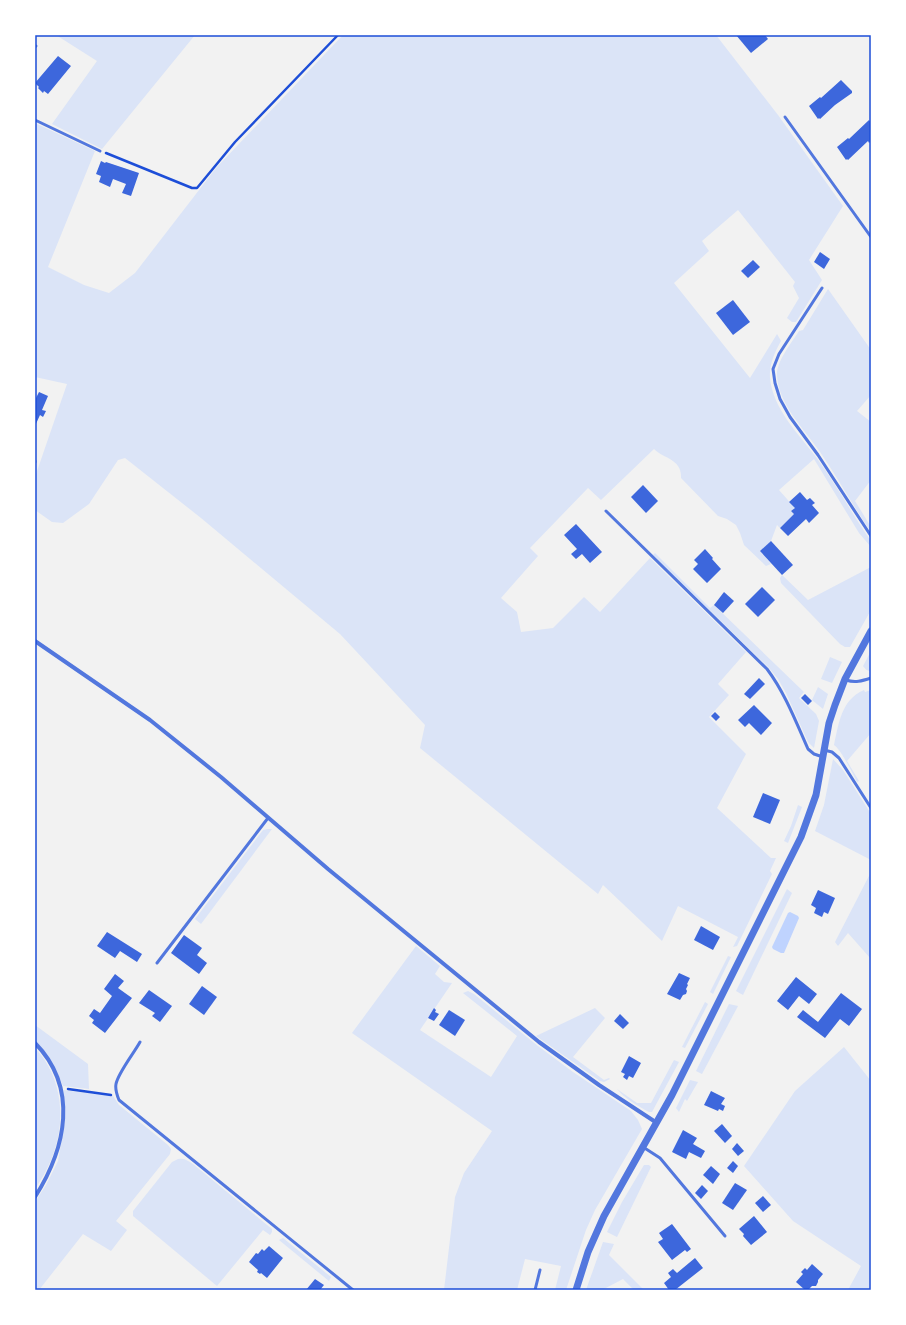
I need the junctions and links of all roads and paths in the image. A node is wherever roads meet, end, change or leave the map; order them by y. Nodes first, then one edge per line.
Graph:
1 (338, 35) edge
2 (784, 117) dead end
3 (35, 120) edge
4 (100, 151) joint
5 (871, 237) edge
6 (822, 288) dead end
7 (606, 511) dead end
8 (871, 536) edge
9 (871, 631) edge
10 (35, 641) edge
11 (871, 678) edge
12 (845, 679) junction
13 (823, 753) junction
14 (871, 808) edge
15 (268, 818) junction
16 (157, 963) dead end
17 (140, 1042) dead end
18 (35, 1043) edge
19 (61, 1088) junction
20 (117, 1095) junction
21 (657, 1124) junction
22 (643, 1147) junction
23 (35, 1197) edge
24 (724, 1236) dead end
25 (540, 1270) dead end
26 (353, 1290) edge
27 (535, 1290) edge
28 (576, 1290) edge

1 - 4 path
2 - 5 lane
3 - 4 lane
6 - 8 lane
7 - 13 lane
9 - 12 street
10 - 15 street
11 - 12 lane
12 - 13 street
13 - 14 lane
13 - 21 street
15 - 16 lane
15 - 21 street
17 - 20 lane
18 - 19 street
19 - 20 path
19 - 23 street
20 - 26 lane
21 - 22 street
22 - 24 lane
22 - 28 street
25 - 27 lane

